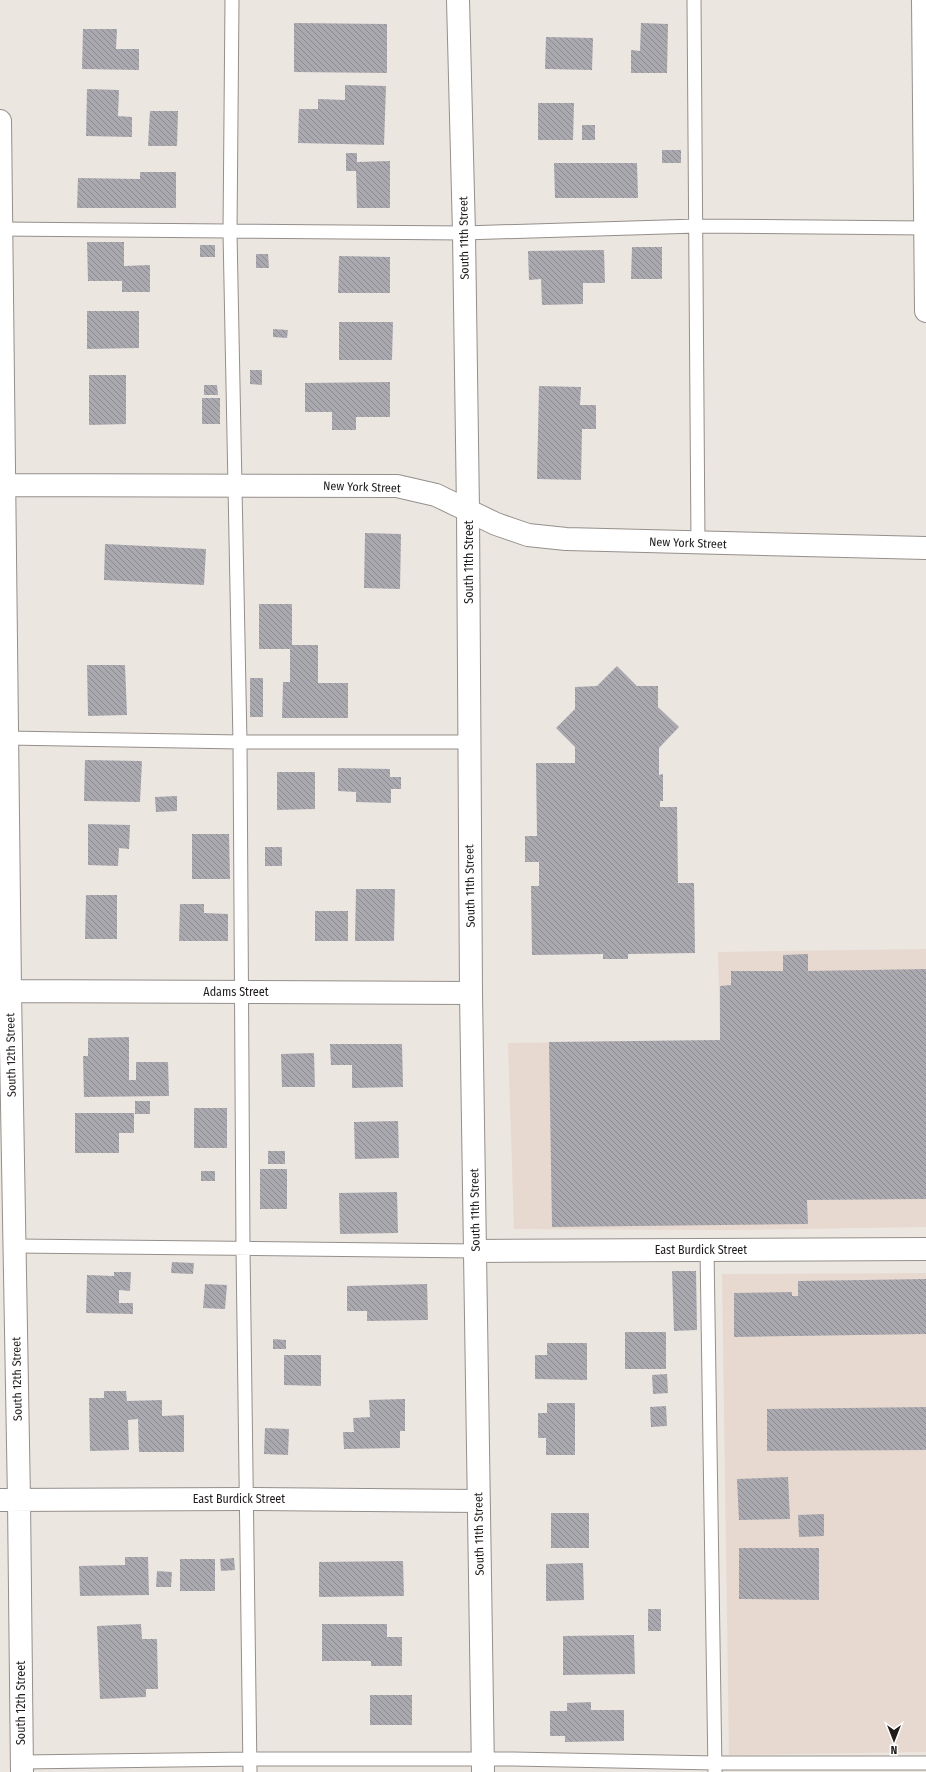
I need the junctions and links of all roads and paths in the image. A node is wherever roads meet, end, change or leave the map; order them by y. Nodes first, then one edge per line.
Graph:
1 (232, 0) edge
2 (458, 0) edge
3 (694, 0) edge
4 (923, 0) edge
5 (0, 121) edge
6 (697, 226) junction
7 (925, 228) edge
8 (1, 229) junction
9 (230, 232) junction
10 (464, 232) junction
11 (926, 311) edge
12 (4, 485) junction
13 (235, 486) junction
14 (468, 510) junction
15 (924, 542) edge
16 (698, 543) junction
17 (7, 738) junction
18 (240, 742) junction
19 (469, 742) junction
20 (5, 991) edge
21 (242, 992) junction
22 (471, 992) junction
23 (15, 1246) junction
24 (243, 1249) junction
25 (926, 1249) edge
26 (708, 1250) junction
27 (476, 1252) junction
28 (246, 1499) junction
29 (10, 1500) edge
30 (478, 1501) junction
31 (250, 1759) junction
32 (926, 1763) edge
33 (483, 1765) edge
34 (22, 1767) edge
35 (715, 1768) edge
36 (250, 1772) edge

1 - 9 lane
2 - 10 street, South 11th Street
3 - 6 lane
4 - 7 street
5 - 8 street, South 12th Street
6 - 7 lane
6 - 10 lane
6 - 16 lane
7 - 11 street
8 - 9 lane
8 - 12 street, South 12th Street
9 - 10 lane
9 - 13 lane
10 - 14 street, South 11th Street
12 - 13 street, New York Street
12 - 17 street, South 12th Street
13 - 14 street, New York Street
13 - 18 lane
14 - 16 street, New York Street
14 - 19 street, South 11th Street
15 - 16 street, New York Street
17 - 18 lane
17 - 20 street, South 12th Street
18 - 19 lane
18 - 21 lane
19 - 22 street, South 11th Street
20 - 21 street, Adams Street
20 - 23 street, South 12th Street
21 - 22 street, Adams Street
21 - 24 lane
22 - 27 street, South 11th Street
23 - 24 lane
23 - 29 street, South 12th Street
24 - 27 lane
24 - 28 lane
25 - 26 street, East Burdick Street
26 - 27 street, East Burdick Street
26 - 35 lane
27 - 30 street, South 11th Street
28 - 29 street, East Burdick Street
28 - 30 street, East Burdick Street
28 - 31 lane
29 - 34 street, South 12th Street
30 - 33 street, South 11th Street
31 - 33 lane
31 - 34 lane
31 - 36 lane
32 - 35 lane
33 - 35 lane

